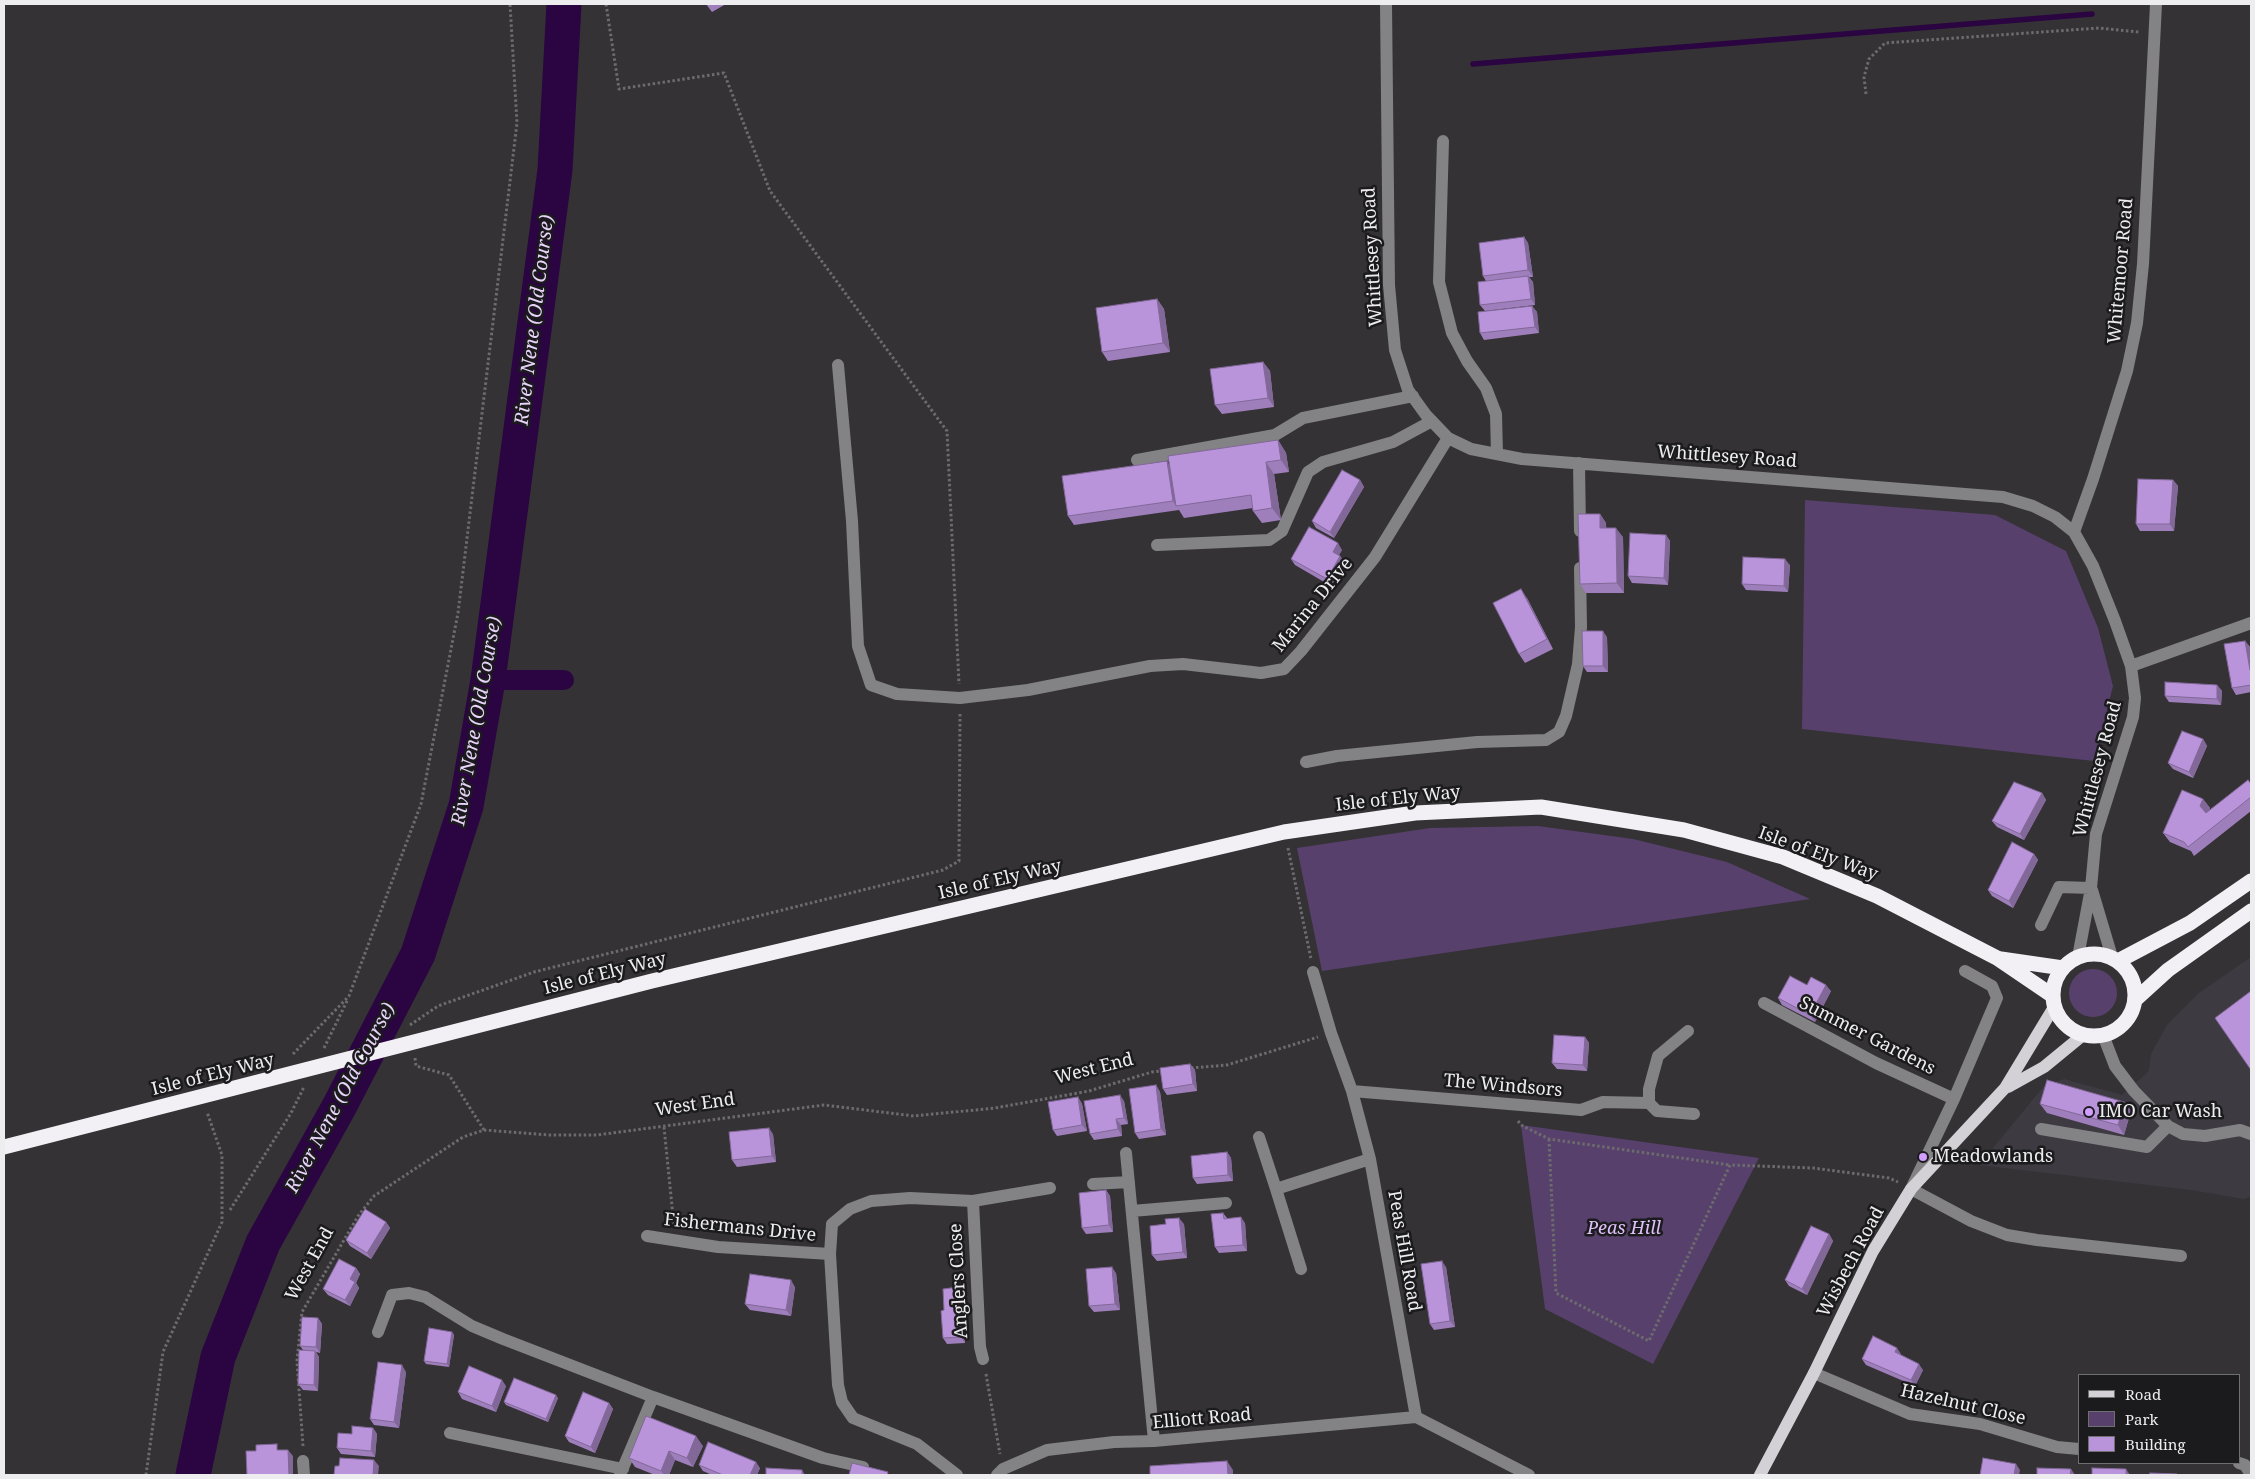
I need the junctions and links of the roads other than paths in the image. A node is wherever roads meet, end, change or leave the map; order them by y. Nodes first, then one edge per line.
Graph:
1 (1386, 4) edge
2 (2156, 4) edge
3 (1444, 141) dead end
4 (838, 364) dead end
5 (1412, 396) junction
6 (1432, 421) junction
7 (1448, 438) junction
8 (1497, 454) junction
9 (1137, 460) dead end
10 (1579, 463) junction
11 (2074, 532) junction
12 (1580, 540) edge
13 (1157, 545) dead end
14 (1580, 560) edge
15 (2250, 623) edge
16 (2131, 666) junction
17 (1306, 762) dead end
18 (2251, 881) edge
19 (2091, 888) junction
20 (2251, 911) edge
21 (2041, 926) dead end
22 (2078, 956) junction
23 (1997, 958) junction
24 (2115, 959) junction
25 (2062, 968) junction
26 (1965, 971) dead end
27 (1313, 972) road end
28 (2135, 1000) junction
29 (2054, 1002) junction
30 (1764, 1003) dead end
31 (1688, 1031) dead end
32 (2083, 1035) junction
33 (2103, 1035) junction
34 (2005, 1088) junction
35 (1352, 1091) junction
36 (1954, 1099) junction
37 (1649, 1103) junction
38 (1694, 1114) dead end
39 (2168, 1126) junction
40 (2041, 1129) dead end
41 (2251, 1134) edge
42 (1259, 1137) dead end
43 (4, 1147) edge
44 (1126, 1153) dead end
45 (1370, 1159) junction
46 (1129, 1182) junction
47 (1092, 1184) dead end
48 (1050, 1188) dead end
49 (1276, 1188) junction
50 (1911, 1189) junction
51 (973, 1201) junction
52 (1226, 1202) dead end
53 (1132, 1211) junction
54 (647, 1236) dead end
55 (830, 1254) junction
56 (2181, 1256) dead end
57 (1301, 1269) dead end
58 (378, 1332) dead end
59 (983, 1359) road end
60 (1814, 1373) junction
61 (653, 1397) junction
62 (1416, 1417) junction
63 (450, 1433) dead end
64 (1154, 1441) junction
65 (2078, 1449) edge
66 (304, 1461) road end
67 (2240, 1463) edge
68 (863, 1467) edge
69 (621, 1472) edge
70 (1000, 1472) edge
71 (304, 1475) edge
72 (957, 1475) edge
73 (1529, 1475) edge
74 (1760, 1475) edge
75 (2251, 1475) edge

1 - 5 street, Whittlesey Road
2 - 11 street, Whitemoor Road
3 - 8 street
4 - 7 street, Marina Drive
5 - 6 street, Whittlesey Road
5 - 9 street
6 - 7 street, Whittlesey Road
6 - 13 street
7 - 8 street, Whittlesey Road
8 - 10 street, Whittlesey Road
10 - 11 street, Whittlesey Road
10 - 12 street
11 - 16 street, Whittlesey Road
14 - 17 street
15 - 16 street
16 - 19 street, Whittlesey Road
18 - 24 highway
19 - 21 street
19 - 22 street, Whittlesey Road
19 - 24 street, Whittlesey Road
20 - 28 highway
22 - 24 highway
22 - 25 highway
23 - 25 highway, Isle of Ely Way
23 - 29 highway, Isle of Ely Way
23 - 43 highway, Isle of Ely Way
24 - 28 highway
25 - 29 highway
26 - 36 street
27 - 35 street, Peas Hill Road
28 - 33 highway
29 - 32 highway
29 - 34 main road, Wisbech Road
30 - 36 street, Summer Gardens
31 - 37 street
32 - 33 highway
32 - 34 main road, Wisbech Road
33 - 39 street
34 - 50 main road, Wisbech Road
35 - 37 street, The Windsors
35 - 45 street, Peas Hill Road
36 - 50 street
37 - 38 street, The Windsors
39 - 40 street
39 - 41 street
42 - 49 street
44 - 46 street
45 - 49 street
45 - 62 street, Peas Hill Road
46 - 47 street
46 - 53 street
48 - 51 street
49 - 57 street
50 - 56 street
50 - 60 main road, Wisbech Road
51 - 55 street, Fishermans Drive
51 - 59 street, Anglers Close
52 - 53 street
53 - 64 street
54 - 55 street, Fishermans Drive
55 - 72 street, Fishermans Drive
58 - 61 street
60 - 65 street, Hazelnut Close
60 - 74 main road, Wisbech Road
61 - 68 street
61 - 69 street
62 - 64 street, Elliott Road
62 - 73 street
63 - 69 street
64 - 70 street, Elliott Road
66 - 71 street
67 - 75 street

